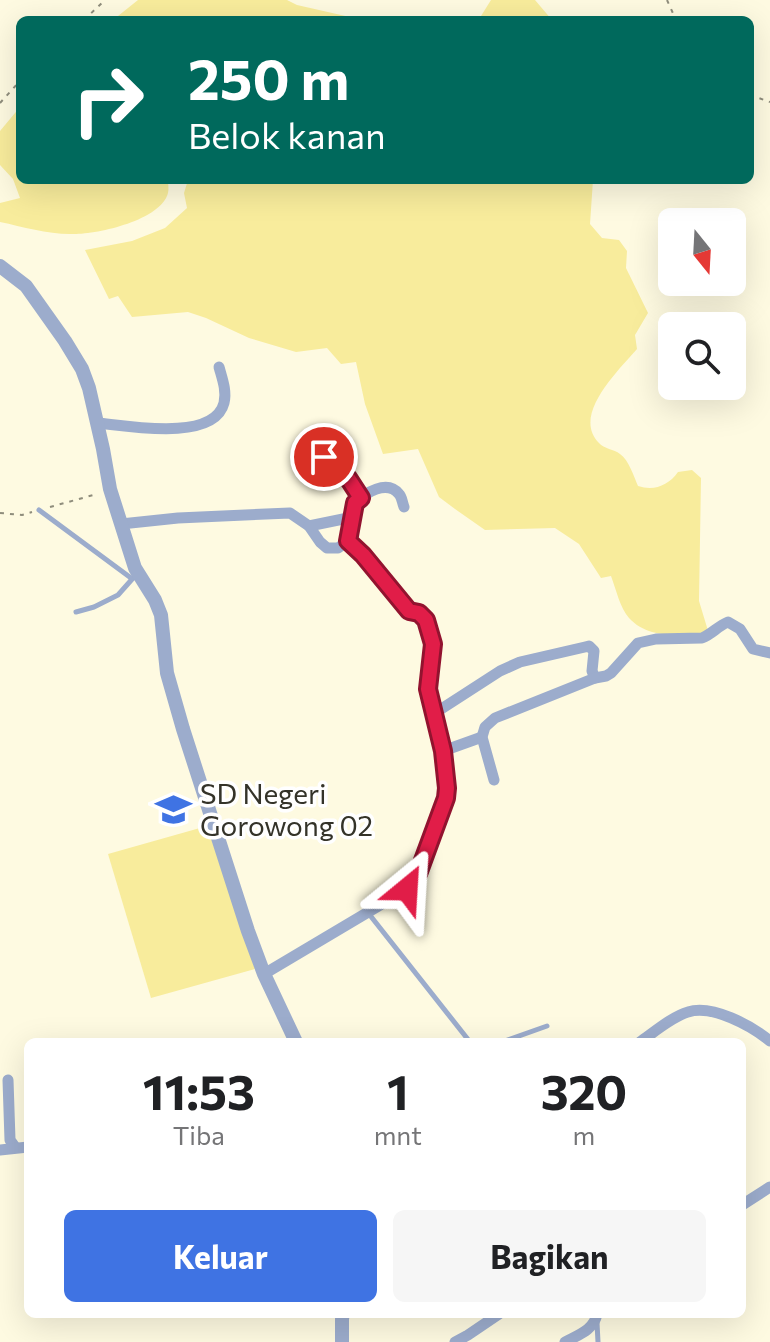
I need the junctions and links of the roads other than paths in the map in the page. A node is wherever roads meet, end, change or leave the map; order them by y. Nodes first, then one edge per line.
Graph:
1 (0, 266) edge
2 (219, 367) dead end
3 (98, 423) junction
4 (315, 456) dead end
5 (361, 498) junction
6 (404, 507) dead end
7 (39, 510) road end
8 (353, 517) junction
9 (121, 524) junction
10 (309, 526) junction
11 (348, 541) junction
12 (135, 577) junction
13 (76, 612) dead end
14 (770, 653) edge
15 (595, 678) junction
16 (435, 713) junction
17 (482, 737) junction
18 (443, 751) junction
19 (494, 780) dead end
20 (369, 913) junction
21 (264, 974) junction
22 (547, 1026) dead end
23 (294, 1038) edge
24 (467, 1038) edge
25 (513, 1038) edge
26 (646, 1038) edge
27 (770, 1041) edge
28 (8, 1080) dead end
29 (22, 1147) edge
30 (0, 1150) edge
31 (770, 1187) edge
32 (746, 1202) edge
33 (343, 1318) edge
34 (493, 1318) edge
35 (596, 1318) edge
36 (597, 1318) edge
37 (342, 1342) edge
38 (455, 1342) edge
39 (565, 1342) edge
40 (598, 1342) edge

1 - 3 street
2 - 3 street
3 - 9 street
4 - 5 street
5 - 6 street
5 - 8 street
7 - 12 lane
8 - 10 street
8 - 11 street
9 - 10 street
9 - 12 street
10 - 11 street
11 - 16 street
12 - 13 lane
12 - 21 street
14 - 15 street
15 - 16 street
15 - 17 street
16 - 18 street
17 - 18 street
17 - 19 street
18 - 20 street
20 - 21 street
20 - 24 lane
21 - 23 street
22 - 25 lane
26 - 27 street
28 - 29 street
29 - 30 street
31 - 32 street
33 - 37 street
34 - 38 street
35 - 39 street
36 - 40 lane

